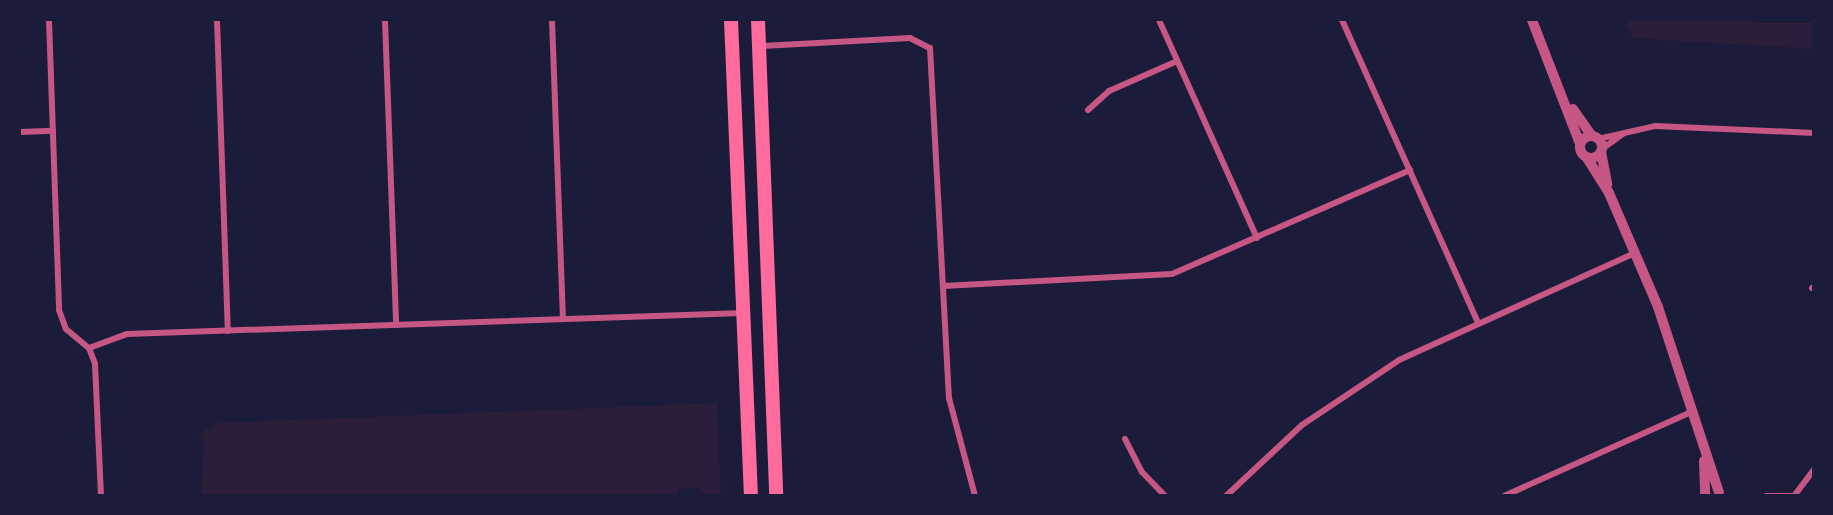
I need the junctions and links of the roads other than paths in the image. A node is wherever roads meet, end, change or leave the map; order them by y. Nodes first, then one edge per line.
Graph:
1 (49, 20) edge
2 (217, 20) edge
3 (385, 20) edge
4 (552, 20) edge
5 (731, 20) edge
6 (758, 20) edge
7 (1159, 20) edge
8 (1342, 20) edge
9 (1532, 20) edge
10 (759, 46) junction
11 (1177, 61) junction
12 (1566, 98) junction
13 (1088, 110) dead end
14 (53, 131) junction
15 (20, 132) edge
16 (1626, 132) junction
17 (1814, 134) edge
18 (1580, 144) junction
19 (1598, 144) junction
20 (1587, 158) junction
21 (1410, 170) junction
22 (1609, 193) junction
23 (1257, 238) junction
24 (1635, 253) junction
25 (943, 286) junction
26 (769, 312) junction
27 (744, 313) junction
28 (563, 319) junction
29 (1478, 322) junction
30 (396, 325) junction
31 (228, 331) junction
32 (89, 348) junction
33 (1693, 411) junction
34 (1125, 439) dead end
35 (1704, 452) junction
36 (1814, 469) edge
37 (1721, 494) edge
38 (101, 495) edge
39 (751, 495) edge
40 (776, 495) edge
41 (975, 495) edge
42 (1165, 495) edge
43 (1226, 495) edge
44 (1504, 495) edge
45 (1706, 495) edge
46 (1767, 495) edge
47 (1793, 495) edge

1 - 14 street
2 - 31 street
3 - 30 street
4 - 28 street
5 - 27 main road
6 - 10 main road
7 - 11 street
8 - 21 street
9 - 12 street
10 - 25 street
10 - 26 main road
11 - 13 street
11 - 23 street
12 - 18 street
12 - 19 street
14 - 15 street
14 - 32 street
16 - 17 street
16 - 19 street
16 - 19 street
18 - 19 street
18 - 20 street
19 - 20 street
19 - 22 street
20 - 22 street
21 - 23 street
21 - 29 street
22 - 24 street
23 - 25 street
24 - 29 street
24 - 33 street
25 - 41 street
26 - 27 main road
26 - 40 main road
27 - 28 street
27 - 39 main road
28 - 30 street
29 - 43 street
30 - 31 street
31 - 32 street
32 - 38 street
33 - 35 street
33 - 44 street
34 - 42 street
35 - 37 street
35 - 45 street
36 - 47 street
37 - 45 street
46 - 47 street

